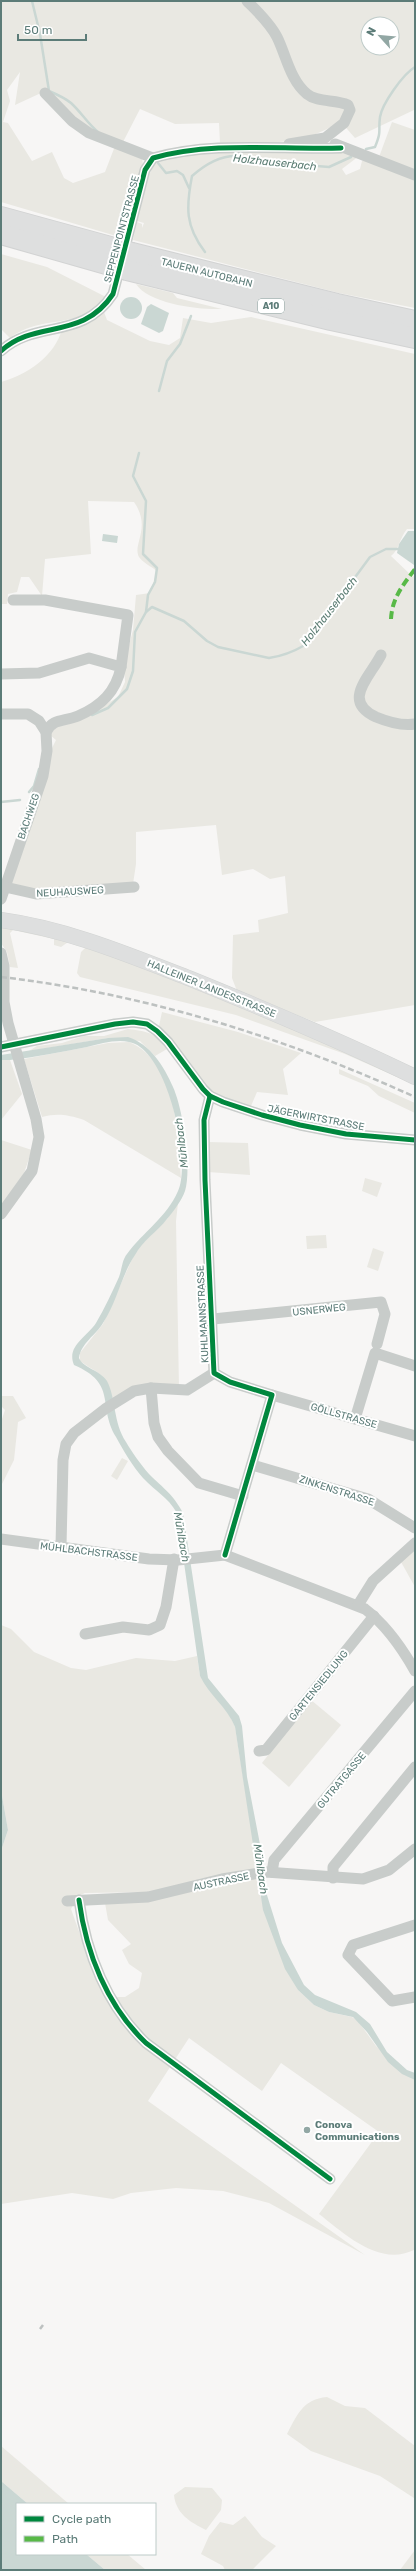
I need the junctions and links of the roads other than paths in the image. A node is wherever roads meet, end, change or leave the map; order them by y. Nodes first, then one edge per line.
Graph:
1 (247, 1) edge
2 (45, 93) dead end
3 (325, 138) junction
4 (277, 148) junction
5 (341, 148) junction
6 (153, 158) junction
7 (415, 175) edge
8 (1, 217) edge
9 (1, 234) edge
10 (123, 260) junction
11 (415, 321) edge
12 (415, 338) edge
13 (1, 351) edge
14 (13, 600) dead end
15 (381, 655) dead end
16 (121, 667) junction
17 (1, 674) edge
18 (1, 714) edge
19 (415, 724) edge
20 (46, 732) junction
21 (134, 887) dead end
22 (5, 888) junction
23 (1, 899) edge
24 (1, 920) edge
25 (1, 953) edge
26 (1, 1047) edge
27 (14, 1049) junction
28 (415, 1077) edge
29 (210, 1096) junction
30 (415, 1140) edge
31 (1, 1214) edge
32 (213, 1319) junction
33 (377, 1344) dead end
34 (415, 1366) edge
35 (214, 1373) junction
36 (151, 1388) junction
37 (272, 1395) junction
38 (356, 1419) junction
39 (415, 1436) edge
40 (252, 1465) junction
41 (243, 1496) junction
42 (415, 1528) edge
43 (1, 1539) edge
44 (415, 1543) edge
45 (60, 1546) junction
46 (225, 1555) junction
47 (176, 1560) junction
48 (358, 1605) junction
49 (374, 1616) junction
50 (85, 1634) dead end
51 (415, 1671) edge
52 (415, 1691) edge
53 (259, 1752) dead end
54 (415, 1767) edge
55 (415, 1849) edge
56 (265, 1872) junction
57 (333, 1878) junction
58 (79, 1900) junction
59 (67, 1901) dead end
60 (415, 1925) edge
61 (415, 1997) edge
62 (330, 2179) dead end

1 - 3 street
2 - 6 street
3 - 4 street
3 - 5 street
4 - 5 street
4 - 6 street
5 - 7 street
6 - 13 street, SEPPENPOINTSTRASSE
8 - 10 highway, TAUERN AUTOBAHN / A10
9 - 10 highway, TAUERN AUTOBAHN / A10
10 - 11 highway, TAUERN AUTOBAHN / A10
10 - 12 highway, TAUERN AUTOBAHN / A10
14 - 16 street
15 - 19 street
16 - 17 street
16 - 20 street
18 - 20 street
20 - 22 street, BACHWEG
21 - 22 street, NEUHAUSWEG
22 - 23 street, BACHWEG
24 - 28 main road, HALLEINER LANDESSTRASSE
25 - 27 street
26 - 27 street
27 - 29 street
27 - 31 street
29 - 30 street, JÄGERWIRTSTRASSE
29 - 32 street, KUHLMANNSTRASSE
32 - 33 street, USNERWEG
32 - 35 street, KUHLMANNSTRASSE
34 - 38 street
35 - 36 street
35 - 37 street, KUHLMANNSTRASSE
36 - 41 street
36 - 45 street
37 - 38 street, GÖLLSTRASSE
37 - 40 street
38 - 39 street, GÖLLSTRASSE
40 - 41 street
40 - 42 street, ZINKENSTRASSE
41 - 46 street
43 - 45 street, MÜHLBACHSTRASSE
44 - 48 street
45 - 47 street, MÜHLBACHSTRASSE
46 - 47 street
46 - 48 street
47 - 50 street
48 - 49 street
49 - 51 street
49 - 53 street, GARTENSIEDLUNG
52 - 56 street, GUTRATGASSE
54 - 57 street
55 - 57 street, AUSTRASSE
56 - 57 street, AUSTRASSE
56 - 58 street, AUSTRASSE
58 - 59 street, AUSTRASSE
58 - 62 street
60 - 61 street

